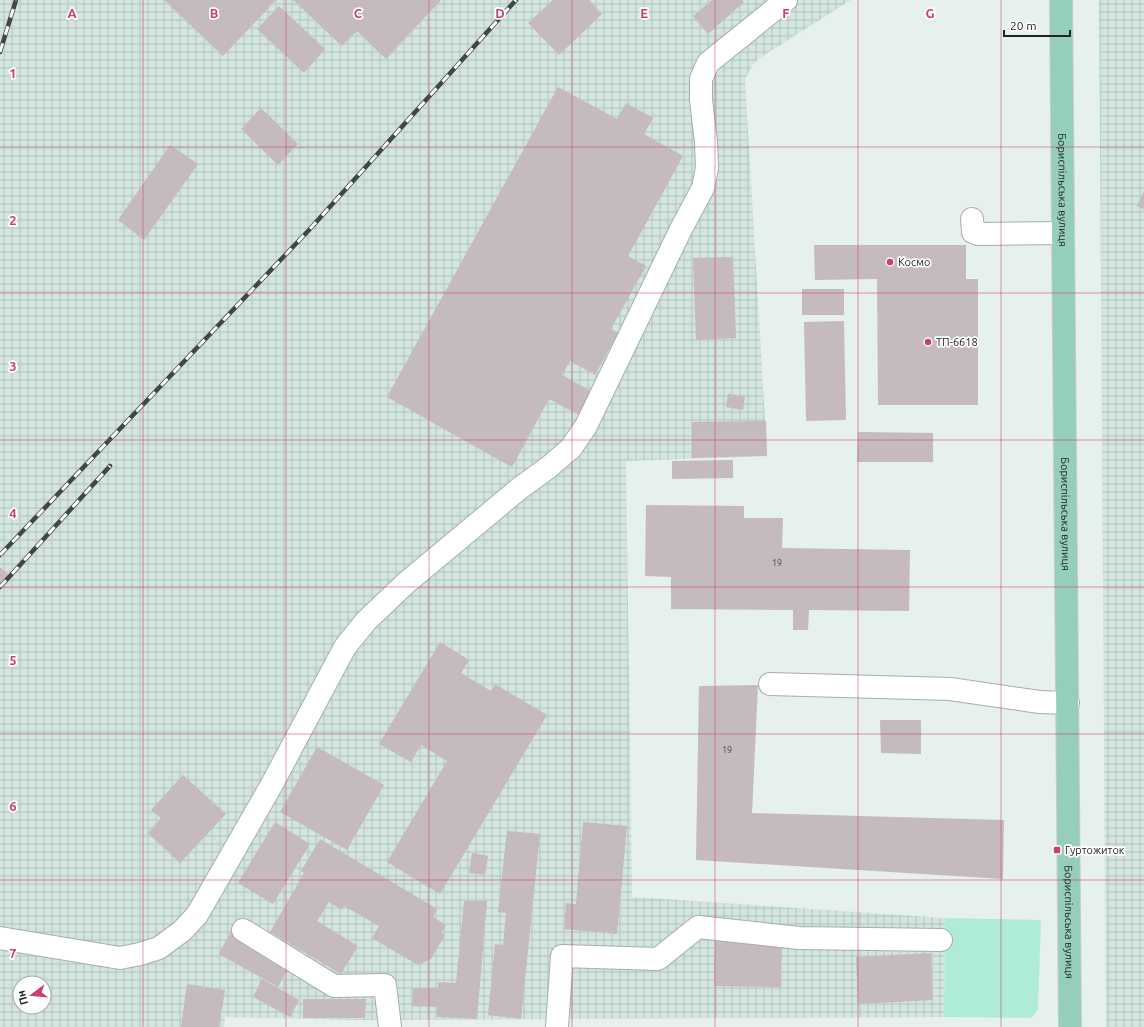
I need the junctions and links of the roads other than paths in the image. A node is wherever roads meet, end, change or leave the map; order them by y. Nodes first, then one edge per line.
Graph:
1 (786, 0) edge
2 (1061, 0) edge
3 (972, 219) dead end
4 (1062, 233) junction
5 (770, 684) dead end
6 (1068, 703) junction
7 (244, 930) dead end
8 (0, 938) edge
9 (941, 940) dead end
10 (390, 1027) edge
11 (557, 1027) edge
12 (1070, 1027) edge

1 - 8 lane
2 - 4 main road, Бориспільська вулиця
3 - 4 lane
4 - 6 main road, Бориспільська вулиця
5 - 6 lane
6 - 12 main road, Бориспільська вулиця
7 - 10 lane
9 - 11 lane

